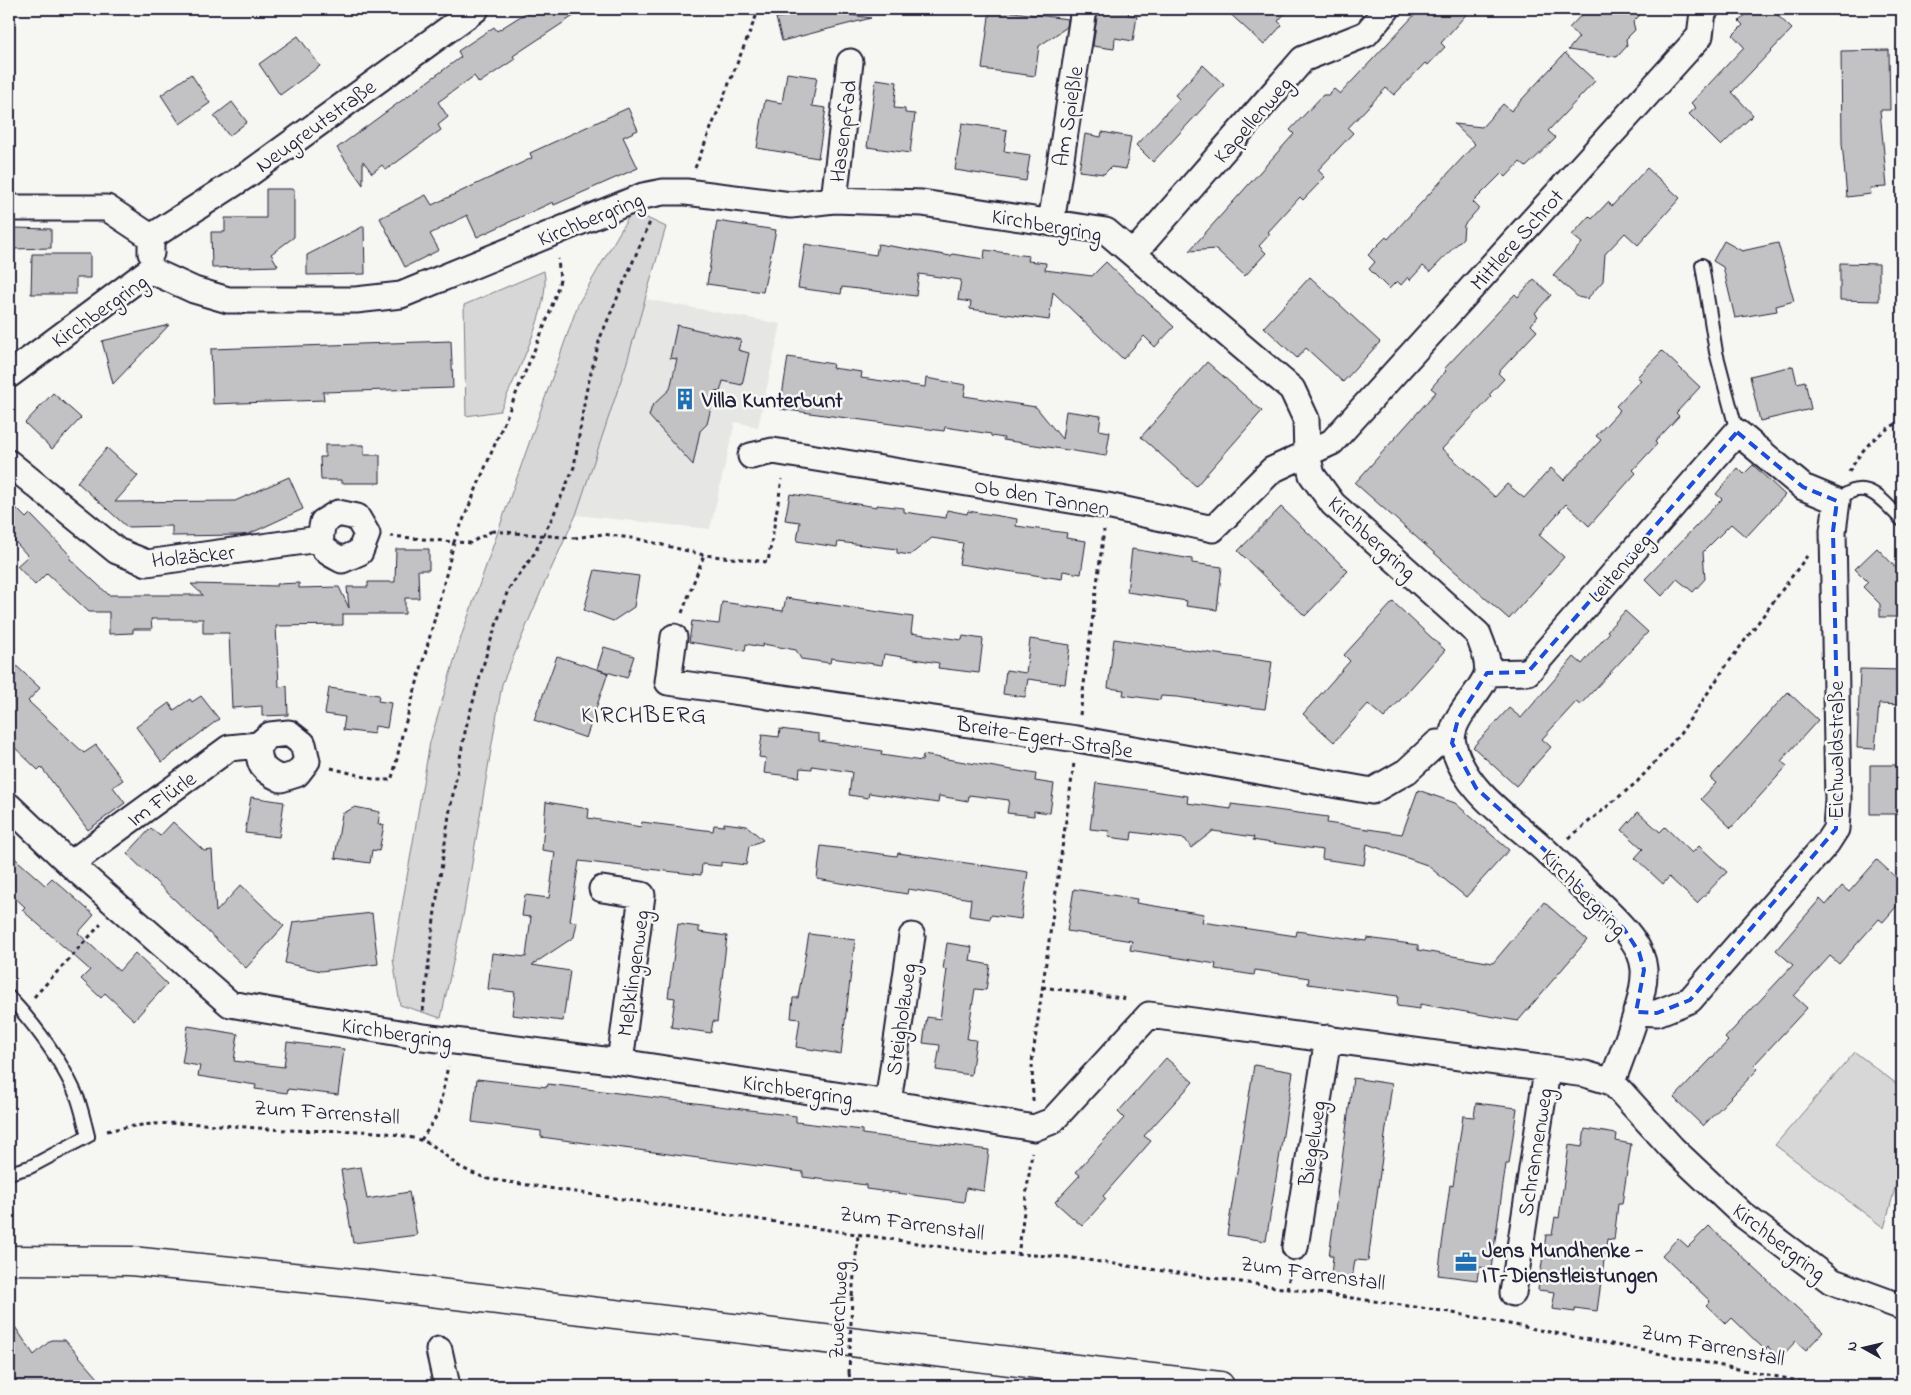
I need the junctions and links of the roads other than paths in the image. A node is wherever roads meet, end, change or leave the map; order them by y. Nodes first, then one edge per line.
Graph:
1 (476, 9) edge
2 (1084, 9) edge
3 (1387, 9) edge
4 (1706, 9) edge
5 (850, 62) dead end
6 (834, 200) junction
7 (9, 208) edge
8 (1051, 223) junction
9 (151, 237) junction
10 (1134, 253) junction
11 (1702, 265) dead end
12 (150, 270) junction
13 (9, 375) edge
14 (1737, 432) junction
15 (1308, 454) junction
16 (751, 456) dead end
17 (9, 463) edge
18 (1840, 499) junction
19 (1902, 520) edge
20 (319, 539) junction
21 (674, 637) road end
22 (1487, 673) junction
23 (1452, 743) junction
24 (258, 745) junction
25 (9, 806) edge
26 (70, 864) junction
27 (602, 890) dead end
28 (912, 936) dead end
29 (9, 997) edge
30 (1636, 1012) junction
31 (1328, 1038) junction
32 (620, 1062) junction
33 (1547, 1071) junction
34 (1612, 1082) junction
35 (888, 1103) junction
36 (9, 1173) edge
37 (1295, 1247) dead end
38 (9, 1260) edge
39 (1513, 1293) dead end
40 (1902, 1307) edge
41 (439, 1350) dead end
42 (447, 1386) edge
43 (1220, 1386) edge

1 - 9 street, Neugreutstraße
2 - 8 street, Am Spießle
3 - 10 street, Kapellenweg
4 - 15 street, Mittlere Schrot
5 - 6 street, Hasenpfad
6 - 8 street, Kirchbergring
6 - 12 street, Kirchbergring
7 - 9 street
8 - 10 street, Kirchbergring
9 - 12 street
10 - 15 street, Kirchbergring
11 - 14 lane
12 - 13 street, Kirchbergring
14 - 18 street
14 - 22 street, Leitenweg
15 - 16 street, Ob den Tannen
15 - 22 street, Kirchbergring
17 - 20 street, Holzäcker
18 - 19 lane
18 - 30 street, Eichwaldstraße
20 - 20 street
21 - 23 street, Breite-Egert-Straße
22 - 23 street
23 - 30 street, Kirchbergring
24 - 24 street, Im Flürle
24 - 26 street, Im Flürle
25 - 26 street, Kirchbergring
26 - 32 street, Kirchbergring
27 - 32 street, Meßklingenweg
28 - 35 street, Steigholzweg
29 - 36 lane
30 - 34 street, Kirchbergring
31 - 33 street
31 - 35 street, Kirchbergring
31 - 37 street, Biegelweg
32 - 35 street, Kirchbergring
33 - 34 street
33 - 39 street, Schrannenweg
34 - 40 street, Kirchbergring
38 - 43 main road
41 - 42 street

